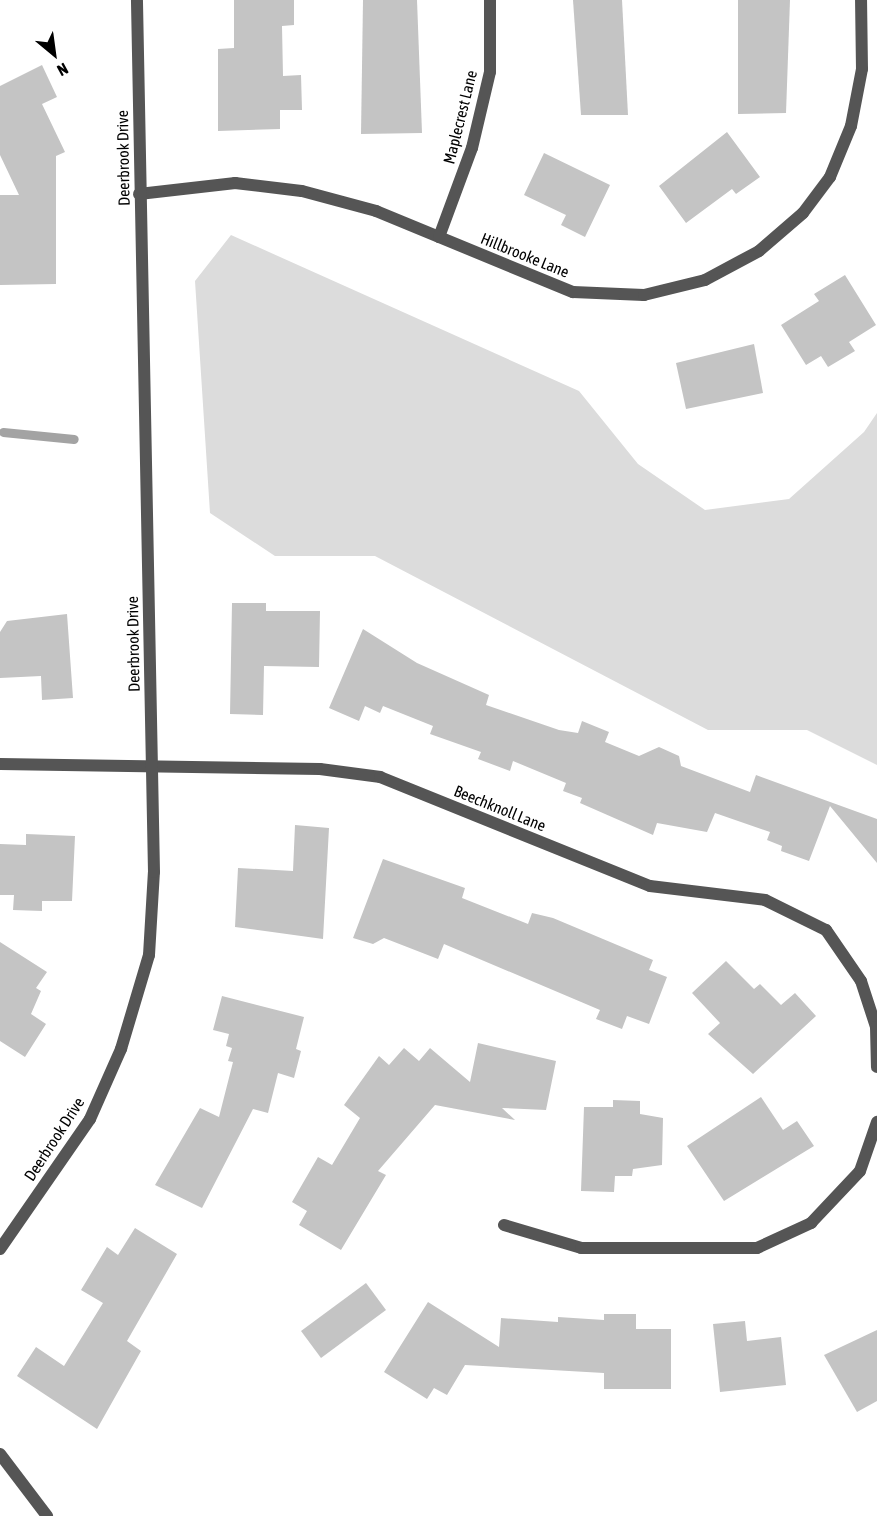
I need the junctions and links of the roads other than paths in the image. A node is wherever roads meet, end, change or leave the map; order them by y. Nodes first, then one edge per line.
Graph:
1 (137, 0) edge
2 (490, 0) edge
3 (861, 0) edge
4 (139, 194) junction
5 (439, 237) junction
6 (0, 764) edge
7 (152, 767) junction
8 (877, 1067) edge
9 (877, 1122) edge
10 (504, 1225) dead end
11 (0, 1249) edge
12 (0, 1454) edge
13 (47, 1516) edge

1 - 4 street, Deerbrook Drive
2 - 5 street, Maplecrest Lane
3 - 5 street, Hillbrooke Lane
4 - 5 street, Hillbrooke Lane
4 - 7 street, Deerbrook Drive
6 - 7 street, Beechknoll Lane
7 - 8 street, Beechknoll Lane
7 - 11 street, Deerbrook Drive
9 - 10 street
12 - 13 street

